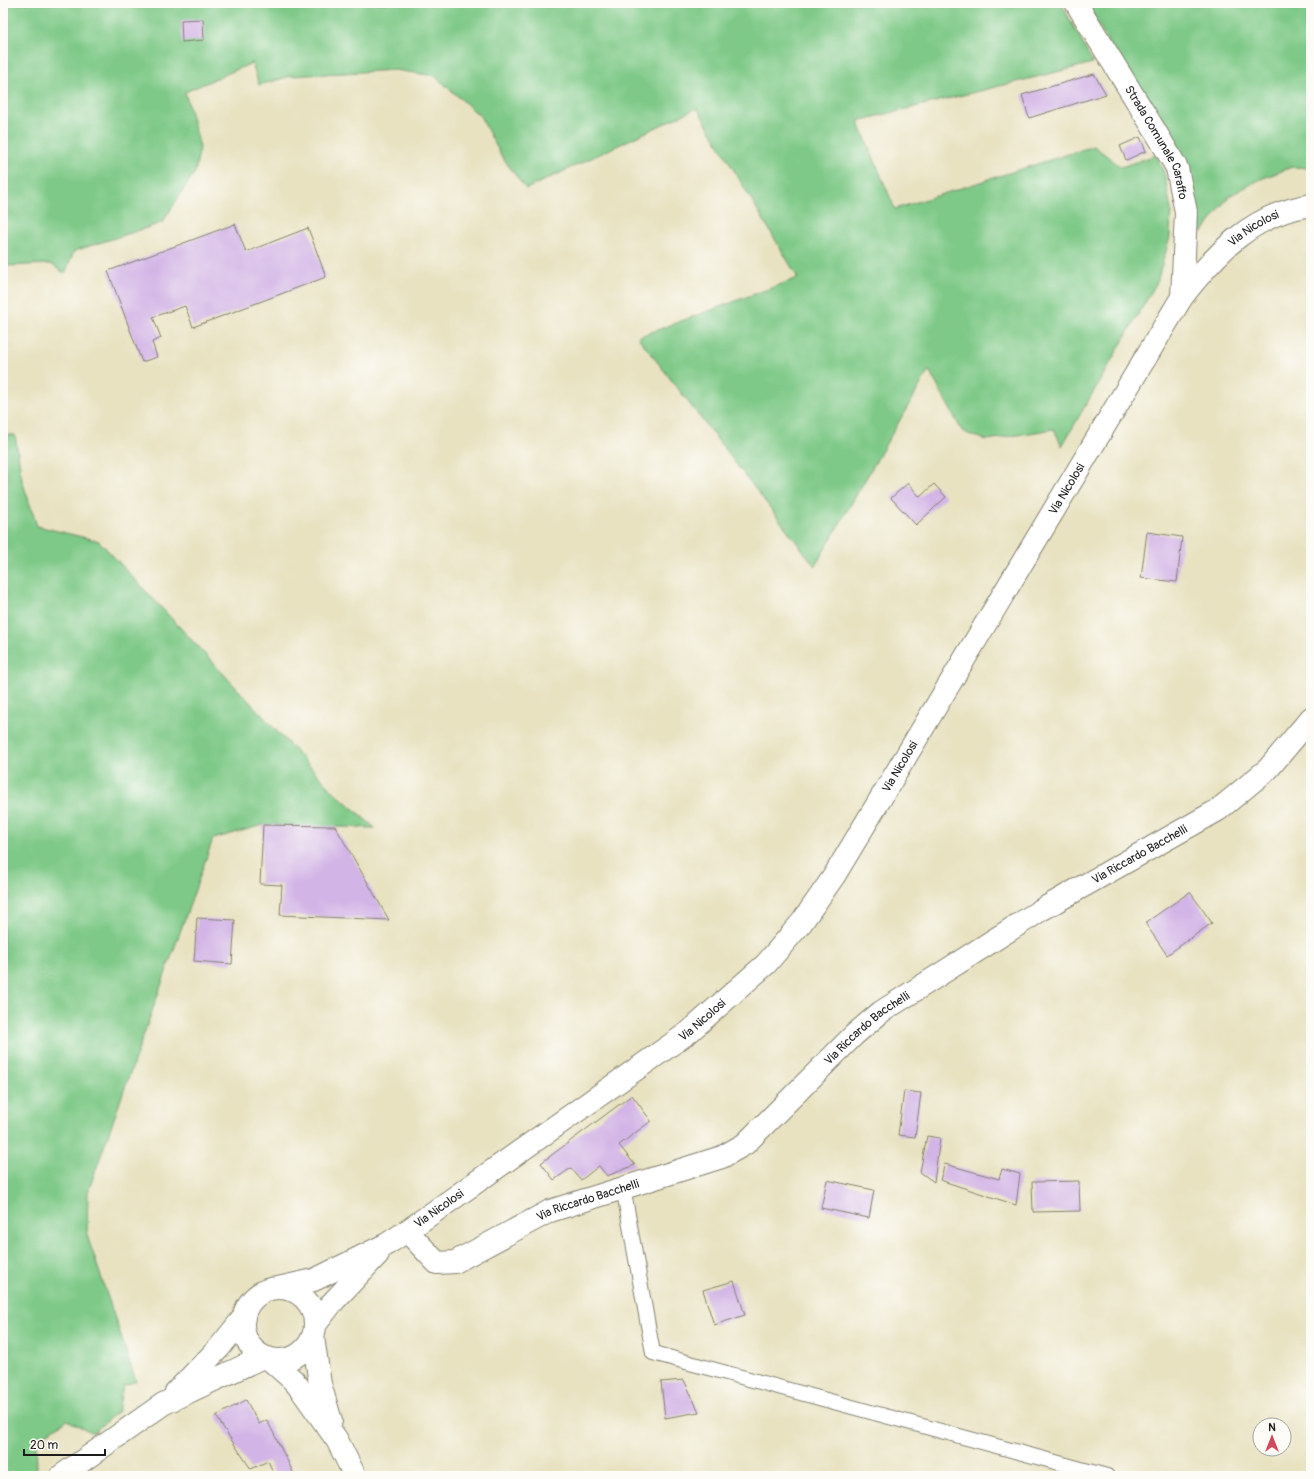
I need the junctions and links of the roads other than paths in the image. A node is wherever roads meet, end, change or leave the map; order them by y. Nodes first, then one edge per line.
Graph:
1 (1076, 3) edge
2 (1311, 204) edge
3 (1182, 298) junction
4 (1311, 718) edge
5 (623, 1187) junction
6 (407, 1231) junction
7 (387, 1244) junction
8 (278, 1288) junction
9 (244, 1317) junction
10 (314, 1331) junction
11 (265, 1358) junction
12 (164, 1404) junction
13 (337, 1440) junction
14 (61, 1476) edge
15 (355, 1476) edge
16 (1107, 1476) edge

1 - 3 main road, Strada Comunale Caraffo
2 - 3 main road, Via Nicolosi
3 - 6 main road, Via Nicolosi
4 - 5 main road, Via Riccardo Bacchelli
5 - 6 main road, Via Riccardo Bacchelli
5 - 16 lane
6 - 7 main road, Via Nicolosi
7 - 8 main road
7 - 10 main road
8 - 9 main road
8 - 10 main road
9 - 11 main road
9 - 12 main road
10 - 11 main road
10 - 13 main road
11 - 12 main road
11 - 13 main road
12 - 14 main road
13 - 15 main road

